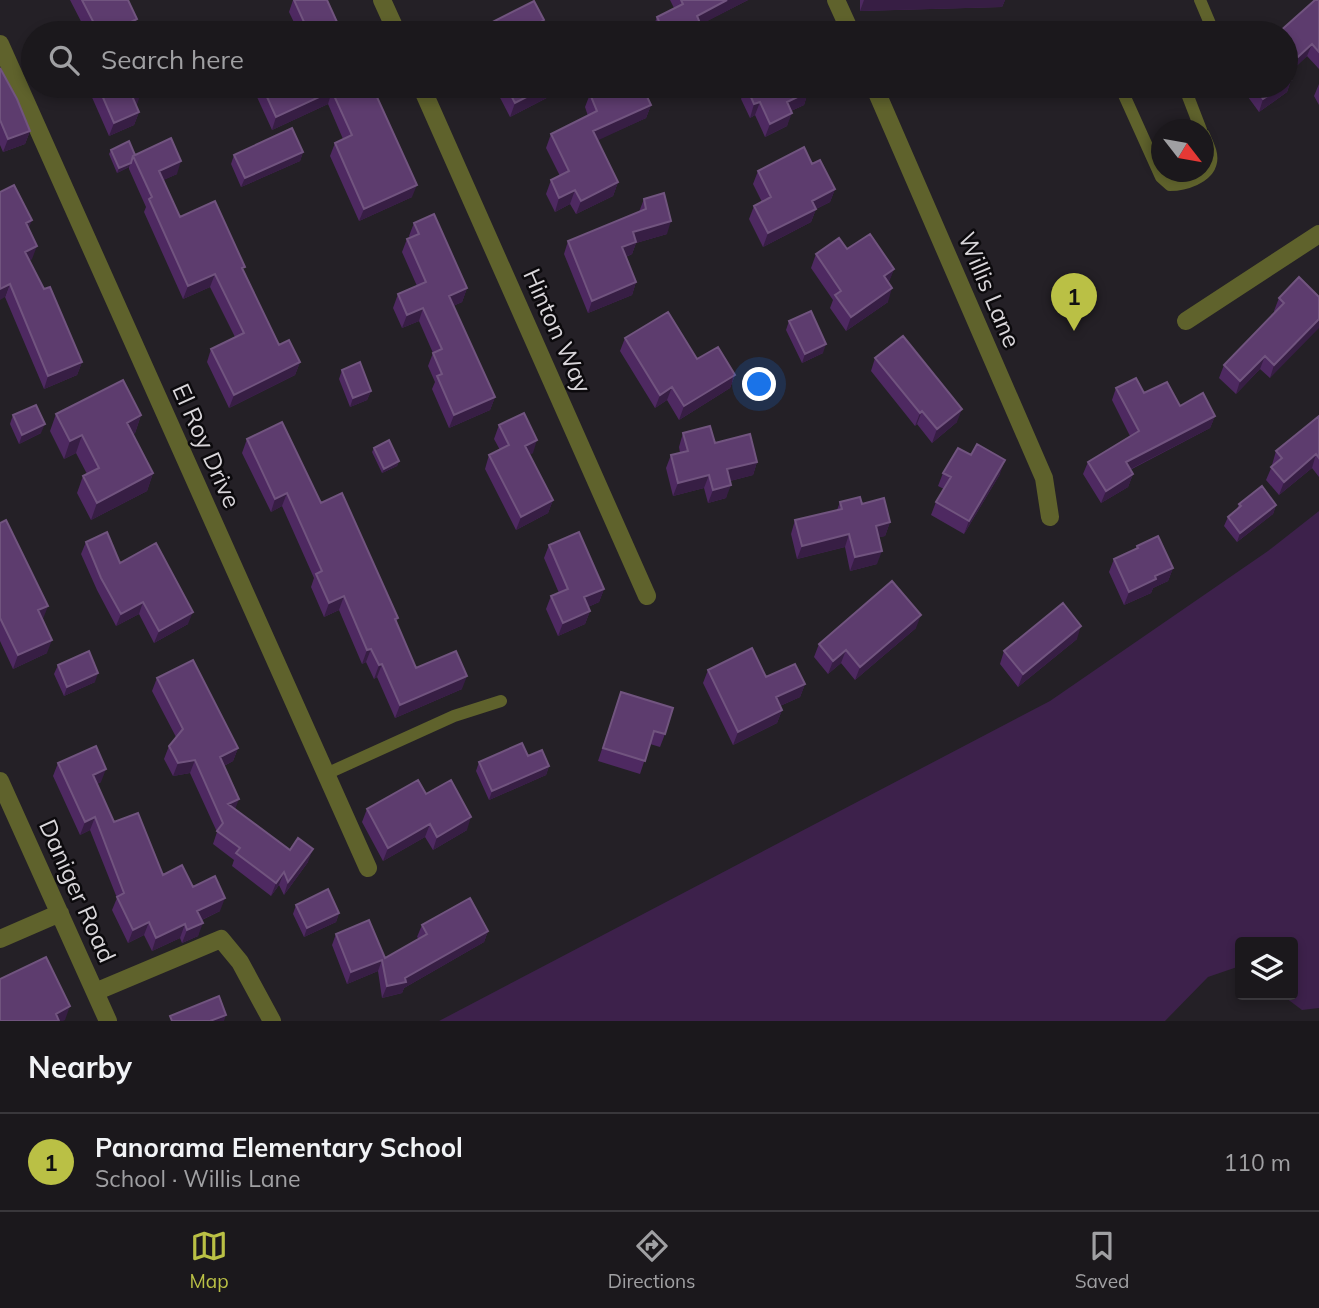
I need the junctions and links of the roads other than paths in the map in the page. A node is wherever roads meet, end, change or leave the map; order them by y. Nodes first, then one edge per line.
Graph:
1 (382, 0) edge
2 (836, 0) edge
3 (1200, 0) edge
4 (392, 21) edge
5 (846, 21) edge
6 (1209, 21) edge
7 (0, 44) edge
8 (21, 91) edge
9 (24, 98) edge
10 (426, 98) edge
11 (879, 98) edge
12 (1125, 98) edge
13 (1189, 98) edge
14 (1197, 119) edge
15 (1151, 155) edge
16 (1167, 182) edge
17 (1187, 182) edge
18 (1319, 234) edge
19 (1186, 321) dead end
20 (1050, 517) dead end
21 (647, 596) dead end
22 (501, 701) dead end
23 (326, 774) junction
24 (0, 781) edge
25 (368, 868) dead end
26 (60, 913) junction
27 (0, 939) edge
28 (95, 992) junction
29 (108, 1021) edge
30 (272, 1021) edge

1 - 4 street
2 - 5 street
3 - 6 lane
7 - 8 street, El Roy Drive
9 - 23 street, El Roy Drive
10 - 21 street, Hinton Way
11 - 20 street, Willis Lane
12 - 15 lane
13 - 14 lane
16 - 17 lane
18 - 19 street
22 - 23 lane
23 - 25 street, El Roy Drive
24 - 26 street, Daniger Road
26 - 27 street
26 - 28 street, Daniger Road
28 - 29 street, Daniger Road
28 - 30 street

